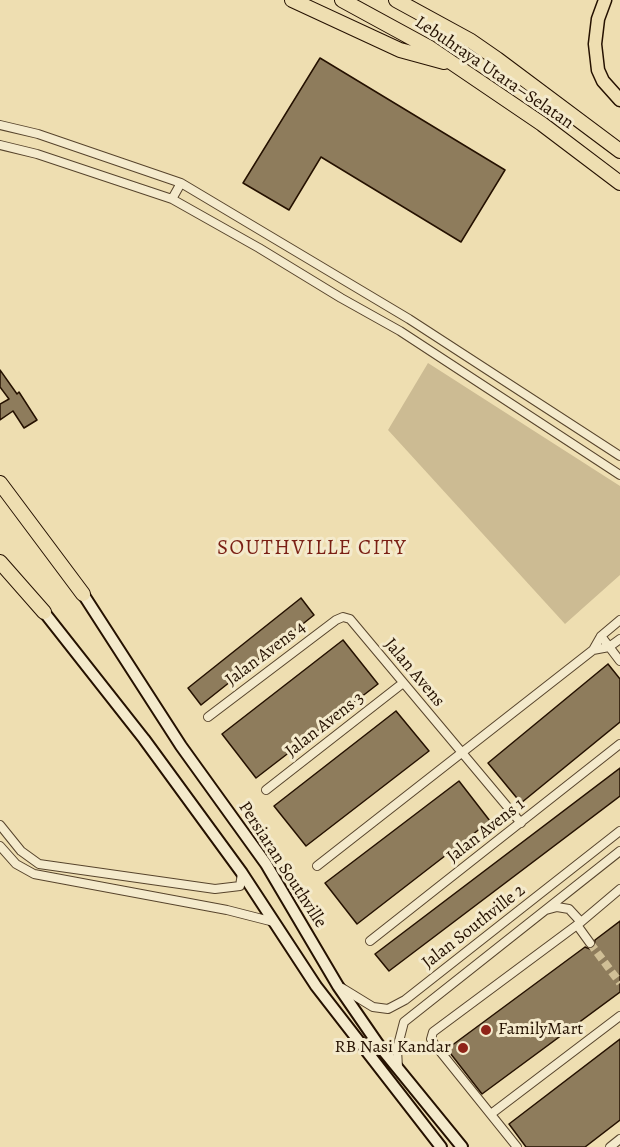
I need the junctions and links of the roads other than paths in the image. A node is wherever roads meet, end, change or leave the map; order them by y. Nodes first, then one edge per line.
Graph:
1 (292, 0) edge
2 (342, 0) edge
3 (396, 0) edge
4 (605, 0) edge
5 (455, 65) junction
6 (620, 100) edge
7 (0, 125) edge
8 (0, 145) edge
9 (620, 151) edge
10 (181, 183) junction
11 (620, 183) edge
12 (172, 199) junction
13 (620, 456) edge
14 (620, 475) edge
15 (0, 483) edge
16 (0, 562) edge
17 (83, 594) joint
18 (44, 612) joint
19 (343, 617) joint
20 (620, 620) edge
21 (601, 636) junction
22 (620, 639) edge
23 (609, 647) junction
24 (593, 650) junction
25 (620, 660) edge
26 (403, 683) junction
27 (208, 717) dead end
28 (620, 744) edge
29 (461, 752) junction
30 (266, 790) dead end
31 (521, 823) junction
32 (0, 825) edge
33 (620, 831) edge
34 (0, 846) edge
35 (620, 850) edge
36 (317, 866) dead end
37 (242, 873) junction
38 (620, 890) edge
39 (542, 910) junction
40 (274, 922) junction
41 (579, 923) junction
42 (370, 942) dead end
43 (590, 943) tunnel mouth
44 (338, 986) junction
45 (620, 1016) edge
46 (398, 1069) junction
47 (491, 1114) junction
48 (620, 1139) edge
49 (441, 1147) edge
50 (462, 1147) edge
51 (517, 1147) edge
52 (610, 1147) edge

1 - 5 highway
2 - 5 highway, Lebuhraya Utara–Selatan
3 - 9 highway, Lebuhraya Utara–Selatan
4 - 6 main road
5 - 11 highway, Lebuhraya Utara–Selatan
7 - 10 street
8 - 12 street
10 - 12 street
10 - 13 street
12 - 14 street
15 - 17 highway
16 - 18 highway
17 - 44 main road, Persiaran Southville
18 - 37 main road
19 - 26 street, Jalan Avens
19 - 27 street, Jalan Avens 4
20 - 21 street
21 - 23 street
21 - 24 street
22 - 23 street
23 - 24 street
23 - 25 street
24 - 29 street
26 - 29 street, Jalan Avens
26 - 30 street, Jalan Avens 3
28 - 31 street, Jalan Avens 1
29 - 31 street, Jalan Avens
29 - 36 street
31 - 42 street, Jalan Avens 1
32 - 37 street
33 - 44 street, Jalan Southville 2
34 - 40 street
35 - 39 street, Jalan Southville 2
37 - 40 main road
38 - 41 street
39 - 41 street
39 - 46 street, Jalan Southville 2
40 - 49 main road
41 - 43 street
41 - 47 street
44 - 46 main road, Persiaran Southville
45 - 47 street
46 - 50 main road, Persiaran Southville
47 - 51 street
48 - 52 street

